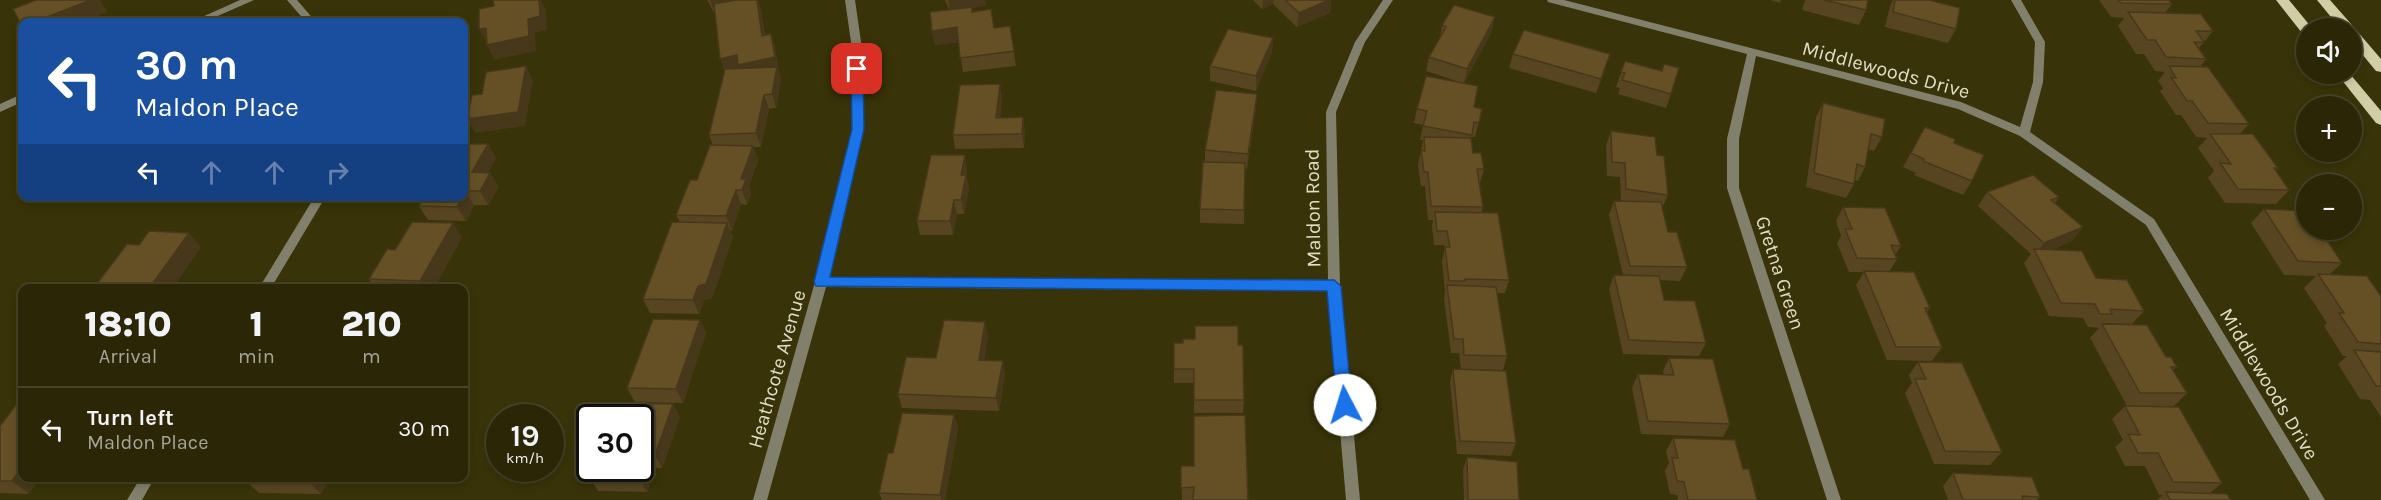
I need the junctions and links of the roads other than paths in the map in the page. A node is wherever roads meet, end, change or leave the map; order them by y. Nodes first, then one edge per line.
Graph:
1 (249, 0) edge
2 (292, 0) edge
3 (850, 0) edge
4 (1388, 0) edge
5 (1552, 0) edge
6 (2016, 0) edge
7 (2282, 0) edge
8 (2323, 0) edge
9 (206, 18) edge
10 (307, 18) edge
11 (2297, 18) edge
12 (2338, 18) edge
13 (2362, 46) edge
14 (1752, 53) junction
15 (2381, 68) edge
16 (2351, 84) edge
17 (18, 100) edge
18 (0, 108) edge
19 (2381, 120) edge
20 (2024, 133) junction
21 (318, 201) edge
22 (821, 282) junction
23 (267, 284) edge
24 (1334, 286) junction
25 (145, 482) edge
26 (134, 500) edge
27 (760, 500) edge
28 (1353, 500) edge
29 (1834, 500) edge
30 (2318, 500) edge

1 - 9 street
2 - 10 street
3 - 22 street, Heathcote Avenue
4 - 24 street, Maldon Road
5 - 14 street, Middlewoods Drive
6 - 20 street
7 - 11 main road
8 - 12 main road
13 - 15 main road
14 - 20 street, Middlewoods Drive
14 - 29 street, Gretna Green
16 - 19 main road
17 - 18 street
20 - 30 street, Middlewoods Drive
21 - 23 street
22 - 24 street
22 - 27 street, Heathcote Avenue
24 - 28 street, Maldon Road
25 - 26 street

